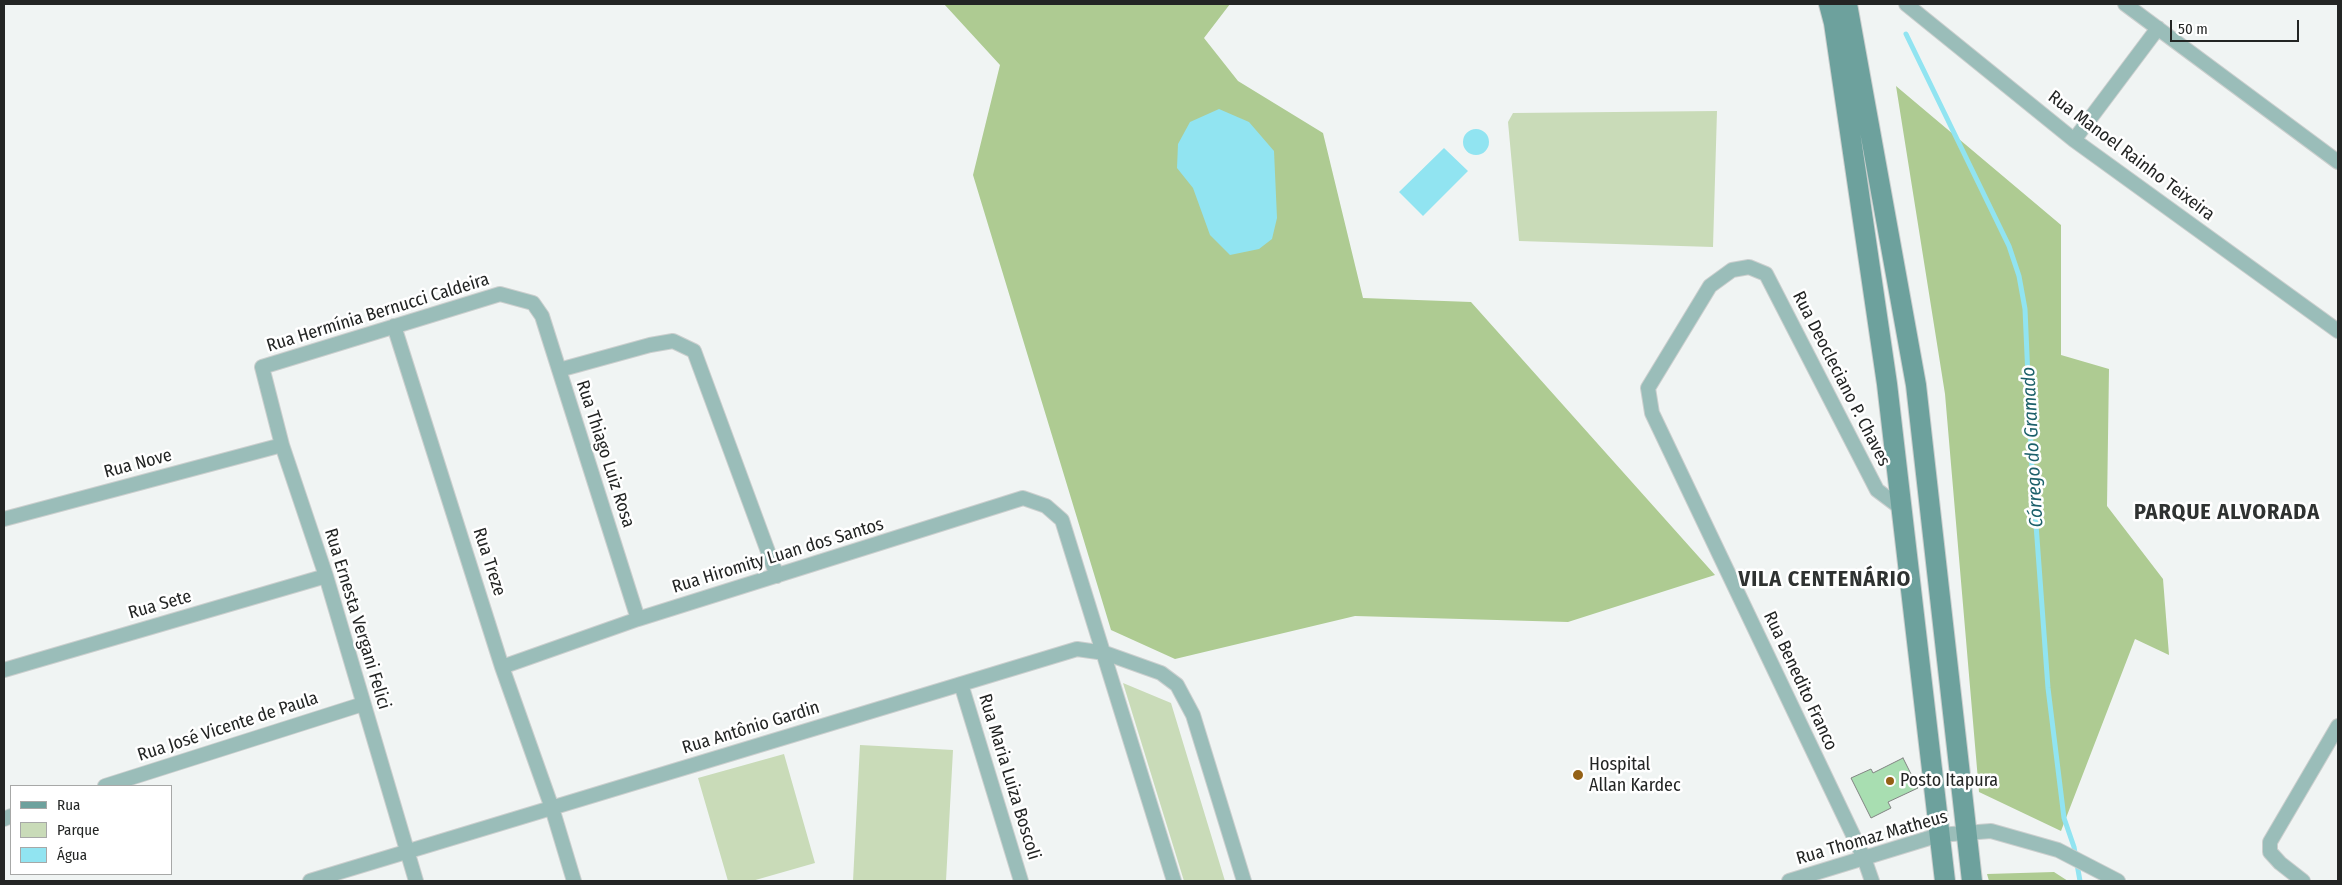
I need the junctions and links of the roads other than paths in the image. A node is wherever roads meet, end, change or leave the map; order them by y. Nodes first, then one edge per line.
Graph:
1 (1829, 4) edge
2 (1847, 4) edge
3 (1906, 4) edge
4 (2125, 4) edge
5 (2158, 28) junction
6 (2074, 140) junction
7 (2338, 162) edge
8 (533, 303) joint
9 (394, 326) junction
10 (2338, 331) edge
11 (262, 368) joint
12 (559, 370) junction
13 (1648, 388) joint
14 (282, 445) junction
15 (1902, 508) junction
16 (4, 519) edge
17 (326, 576) junction
18 (778, 576) junction
19 (638, 619) junction
20 (1105, 653) junction
21 (502, 667) junction
22 (4, 670) edge
23 (961, 684) junction
24 (362, 704) junction
25 (2338, 726) edge
26 (108, 785) edge
27 (552, 808) junction
28 (1966, 831) junction
29 (1939, 835) junction
30 (408, 851) junction
31 (1864, 858) junction
32 (310, 881) edge
33 (416, 881) edge
34 (574, 881) edge
35 (1021, 881) edge
36 (1174, 881) edge
37 (1244, 881) edge
38 (1789, 881) edge
39 (1872, 881) edge
40 (1945, 881) edge
41 (1972, 881) edge
42 (2118, 881) edge
43 (2300, 881) edge

1 - 15 main road
2 - 28 main road
3 - 6 street, Rua Manoel Rainho Teixeira
4 - 5 street
5 - 6 street
5 - 7 street
6 - 10 street, Rua Manoel Rainho Teixeira
8 - 9 street, Rua Hermínia Bernucci Caldeira
8 - 12 street, Rua Thiago Luiz Rosa
9 - 11 street, Rua Hermínia Bernucci Caldeira
9 - 21 street, Rua Treze
11 - 14 street, Rua Ernesta Vergani Felici
12 - 18 street
12 - 19 street, Rua Thiago Luiz Rosa
13 - 15 street, Rua Deocleciano P. Chaves
13 - 31 street, Rua Benedito Franco
14 - 16 street, Rua Nove
14 - 17 street, Rua Ernesta Vergani Felici
15 - 29 main road
17 - 22 street, Rua Sete
17 - 24 street, Rua Ernesta Vergani Felici
18 - 19 street, Rua Hiromity Luan dos Santos
18 - 20 street, Rua Hiromity Luan dos Santos
19 - 21 street, Rua Hiromity Luan dos Santos
20 - 23 street, Rua Antônio Gardin
20 - 36 street
20 - 37 street, Rua Antônio Gardin
21 - 27 street, Rua Treze
23 - 27 street, Rua Antônio Gardin
23 - 35 street, Rua Maria Luiza Boscoli
24 - 26 street, Rua José Vicente de Paula
24 - 30 street, Rua Ernesta Vergani Felici
25 - 43 street
27 - 30 street, Rua Antônio Gardin
27 - 34 street, Rua Treze
28 - 29 street, Rua Thomaz Matheus
28 - 41 main road
28 - 42 street, Rua Thomaz Matheus
29 - 31 street, Rua Thomaz Matheus
29 - 40 main road
30 - 32 street, Rua Antônio Gardin
30 - 33 street, Rua Ernesta Vergani Felici
31 - 38 street, Rua Thomaz Matheus
31 - 39 street, Rua Benedito Franco

